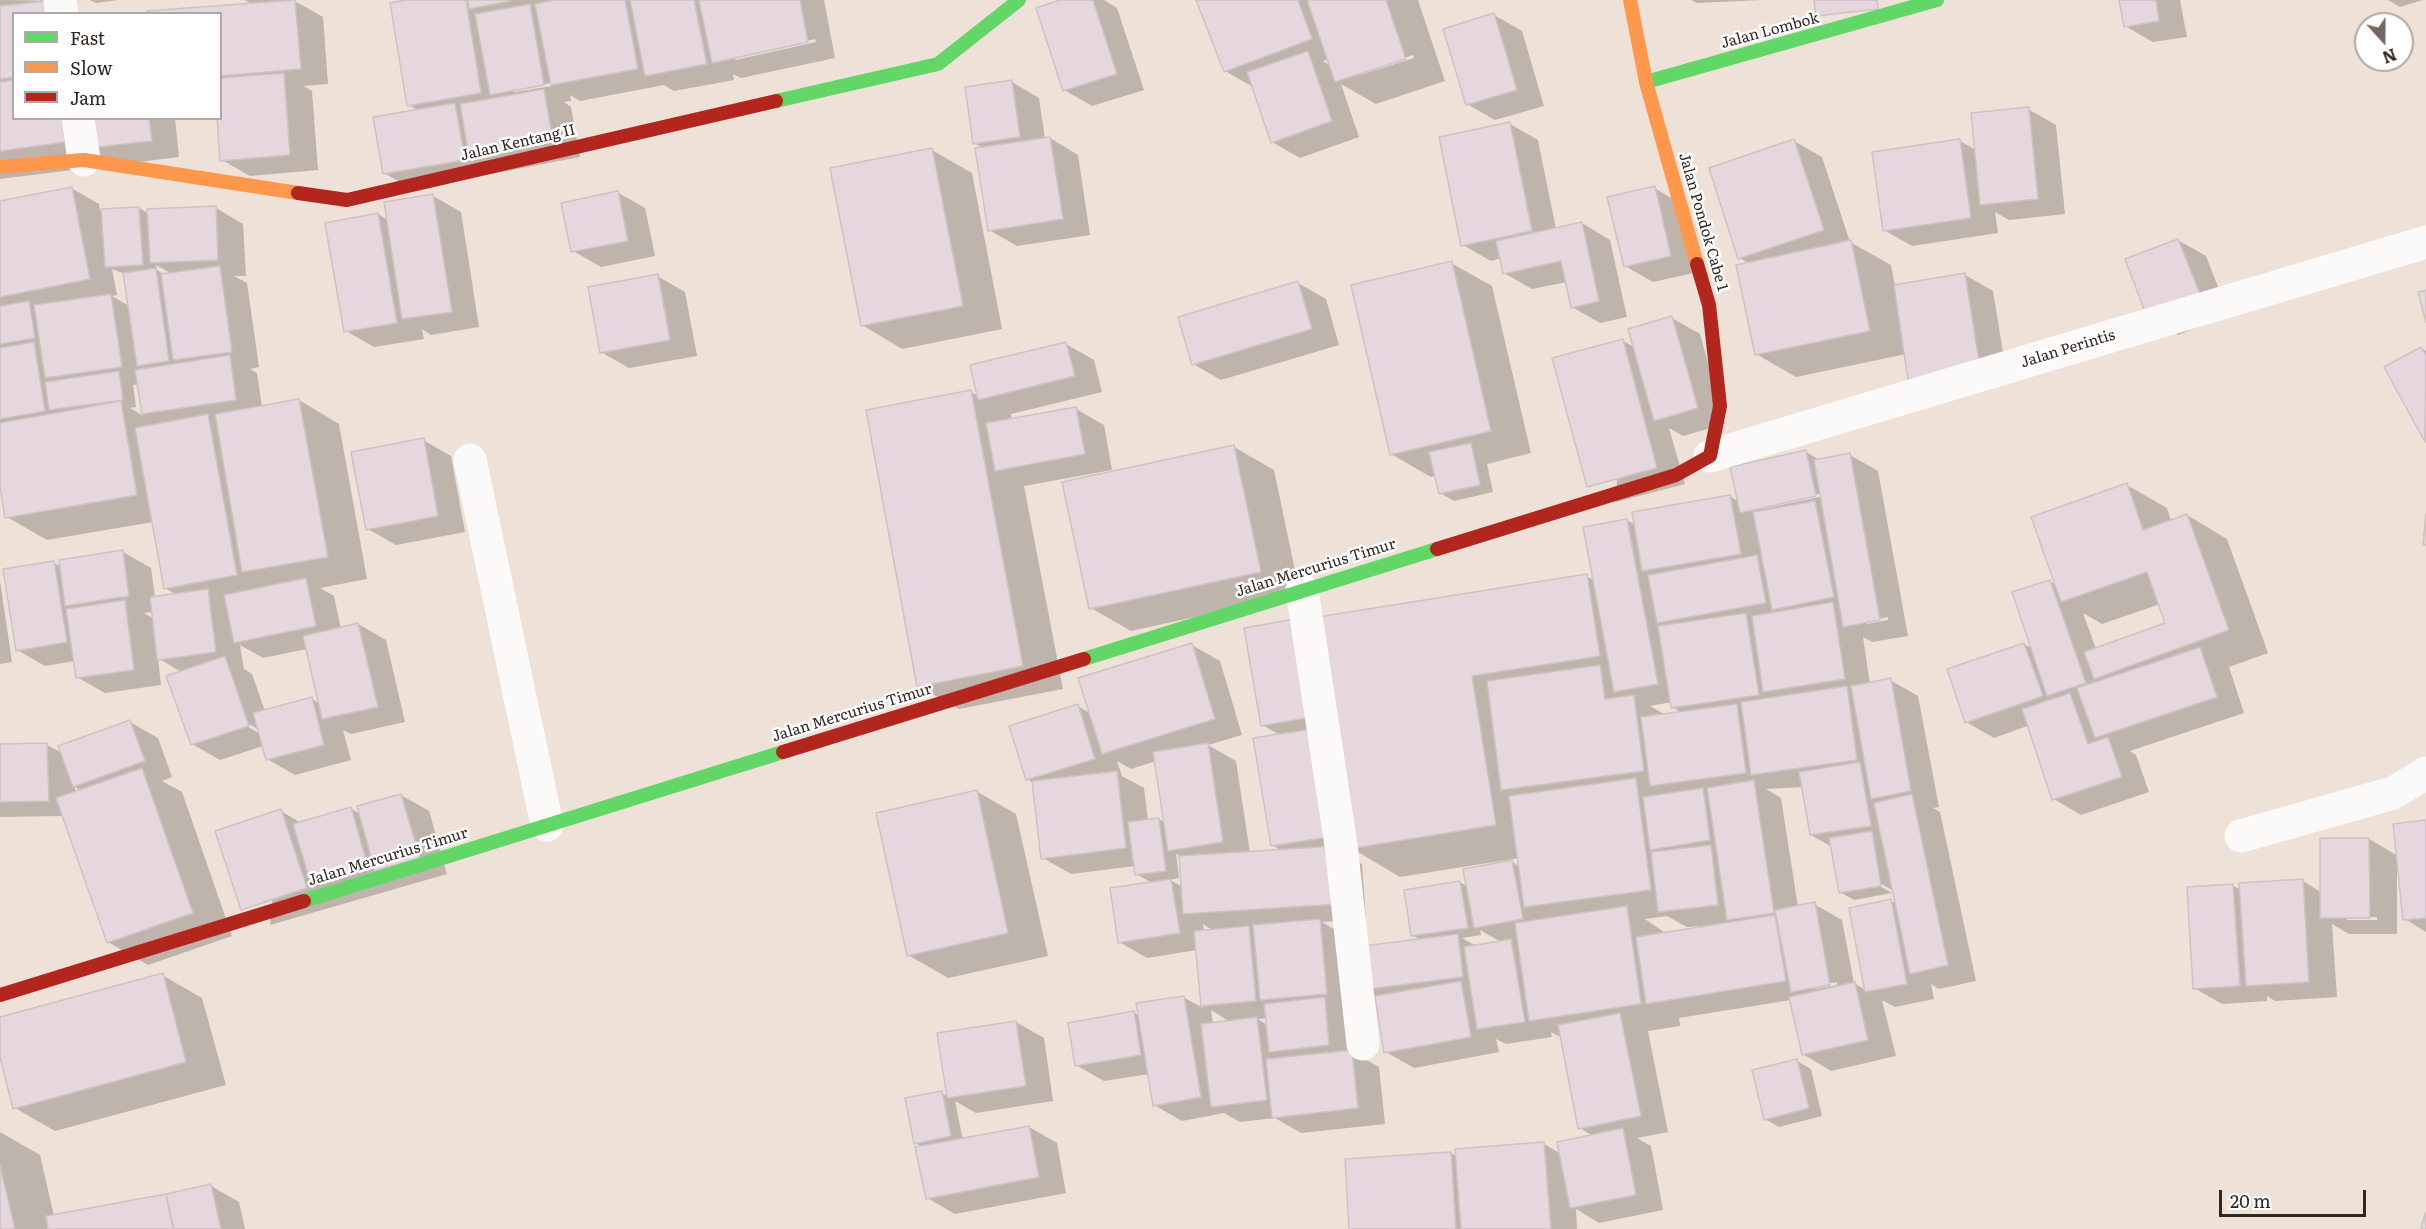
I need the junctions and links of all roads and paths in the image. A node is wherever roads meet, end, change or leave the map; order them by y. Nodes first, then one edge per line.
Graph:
1 (1019, 0) edge
2 (1630, 0) edge
3 (1937, 0) edge
4 (1646, 82) junction
5 (78, 120) edge
6 (84, 160) junction
7 (0, 167) edge
8 (2426, 242) edge
9 (1710, 456) junction
10 (470, 460) dead end
11 (1302, 590) junction
12 (2426, 773) edge
13 (547, 825) junction
14 (2241, 836) dead end
15 (0, 995) edge
16 (1363, 1044) dead end

1 - 6 street, Jalan Kentang II
2 - 4 street, Jalan Pondok Cabe 1
3 - 4 street, Jalan Lombok
4 - 9 street, Jalan Pondok Cabe 1
5 - 6 street
6 - 7 street, Jalan Kentang II
8 - 9 street, Jalan Perintis
9 - 11 street, Jalan Mercurius Timur
10 - 13 street
11 - 13 street, Jalan Mercurius Timur
11 - 16 street
12 - 14 street
13 - 15 street, Jalan Mercurius Timur

